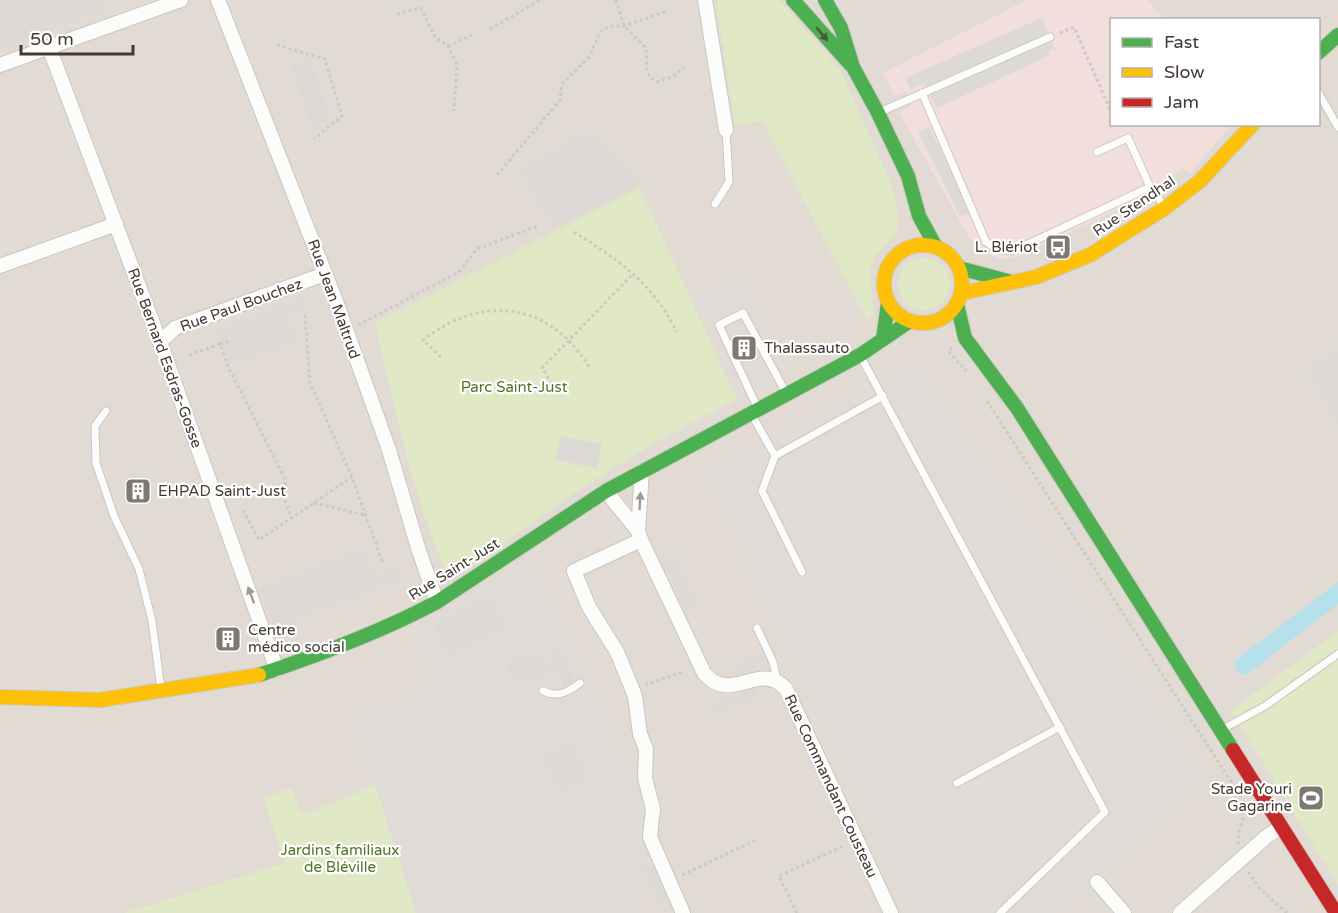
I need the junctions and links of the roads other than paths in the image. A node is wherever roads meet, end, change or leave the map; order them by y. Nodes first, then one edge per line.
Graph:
1 (181, 0) edge
2 (219, 0) edge
3 (705, 0) edge
4 (793, 0) edge
5 (825, 0) edge
6 (1338, 35) edge
7 (1050, 37) road end
8 (49, 47) junction
9 (1320, 51) edge
10 (0, 65) edge
11 (853, 67) junction
12 (922, 93) junction
13 (1320, 96) edge
14 (878, 113) junction
15 (1251, 126) edge
16 (1338, 127) edge
17 (726, 130) joint
18 (1097, 152) dead end
19 (1150, 187) junction
20 (715, 204) dead end
21 (1166, 207) junction
22 (919, 216) junction
23 (116, 224) junction
24 (936, 247) junction
25 (904, 249) junction
26 (0, 266) edge
27 (959, 268) junction
28 (325, 274) junction
29 (1011, 282) junction
30 (959, 298) junction
31 (888, 303) junction
32 (910, 321) junction
33 (934, 322) junction
34 (966, 338) junction
35 (883, 339) junction
36 (160, 342) junction
37 (860, 355) junction
38 (786, 393) junction
39 (883, 396) junction
40 (106, 411) dead end
41 (754, 411) junction
42 (775, 456) junction
43 (642, 471) junction
44 (606, 491) junction
45 (640, 535) junction
46 (802, 572) dead end
47 (437, 602) junction
48 (757, 628) dead end
49 (1338, 654) edge
50 (278, 670) junction
51 (777, 680) junction
52 (580, 683) dead end
53 (543, 691) dead end
54 (162, 692) junction
55 (0, 697) edge
56 (1060, 728) junction
57 (1221, 730) junction
58 (957, 783) dead end
59 (1281, 826) junction
60 (1097, 882) dead end
61 (683, 913) edge
62 (891, 913) edge
63 (999, 913) edge
64 (1124, 913) edge
65 (1180, 913) edge
66 (1336, 913) edge

1 - 8 street
2 - 28 street, Rue Jean Maltrud
3 - 17 street
4 -> 11 street
5 - 11 street
6 - 9 street
7 - 12 lane
8 - 10 street
8 - 23 street, Rue Bernard Esdras-Gosse
11 - 14 street
12 - 14 lane
12 - 19 lane
13 - 16 lane
14 - 22 street
15 - 21 street, Rue Stendhal
17 - 20 lane
18 - 19 lane
19 - 21 lane
21 - 29 street, Rue Stendhal
22 - 24 street
22 - 25 street
23 - 26 street
23 - 36 street, Rue Bernard Esdras-Gosse
24 - 25 street
24 - 27 street
25 - 31 street
27 - 29 street, Rue Stendhal
27 - 30 street
28 - 36 street, Rue Paul Bouchez
28 - 47 street, Rue Jean Maltrud
29 - 30 street, Rue Stendhal
30 - 33 street
30 - 34 street
31 - 32 street
31 - 35 street
32 - 33 street
32 - 35 street, Rue Saint-Just
33 - 34 street
34 - 57 street
35 - 37 street, Rue Saint-Just
50 -> 36 street, Rue Bernard Esdras-Gosse
37 - 38 street, Rue Saint-Just
37 - 39 lane
38 - 41 street, Rue Saint-Just
38 - 41 lane
39 - 42 lane
39 - 56 lane
40 - 54 lane
41 - 42 lane
41 - 43 street, Rue Saint-Just
42 - 46 lane
43 - 44 street, Rue Saint-Just
45 -> 43 street, Rue Commandant Cousteau
44 - 45 street, Rue Commandant Cousteau
44 - 47 street, Rue Saint-Just
45 - 51 street, Rue Commandant Cousteau
45 - 61 street
47 - 50 street, Rue Saint-Just
48 - 51 lane
49 - 57 lane
50 - 54 street, Rue Saint-Just
51 - 62 street, Rue Commandant Cousteau
52 - 53 lane
54 - 55 street, Rue Saint-Just
56 - 58 lane
56 - 63 lane
57 - 59 street
59 - 65 street
59 - 66 street
60 - 64 street

